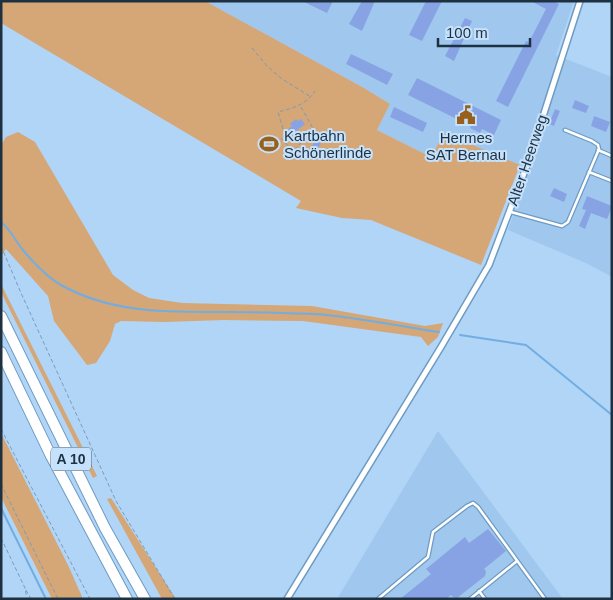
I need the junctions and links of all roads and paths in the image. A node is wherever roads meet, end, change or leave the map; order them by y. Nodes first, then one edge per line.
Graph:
1 (580, 1) edge
2 (252, 48) dead end
3 (315, 91) dead end
4 (311, 97) junction
5 (301, 106) junction
6 (283, 129) dead end
7 (314, 130) junction
8 (565, 130) dead end
9 (281, 138) dead end
10 (320, 141) dead end
11 (598, 150) junction
12 (612, 156) edge
13 (589, 172) junction
14 (612, 181) edge
15 (510, 211) junction
16 (1, 246) edge
17 (1, 316) edge
18 (1, 352) edge
19 (1, 429) edge
20 (1, 484) edge
21 (1, 538) edge
22 (517, 561) junction
23 (25, 588) junction
24 (479, 592) junction
25 (472, 598) edge
26 (27, 599) edge
27 (31, 599) edge
28 (58, 599) edge
29 (90, 599) edge
30 (127, 599) edge
31 (145, 599) edge
32 (175, 599) edge
33 (287, 599) edge
34 (378, 599) edge
35 (485, 599) edge
36 (545, 599) edge

1 - 15 street, Alter Heerweg
2 - 4 path
3 - 4 path
4 - 5 path
5 - 6 path
5 - 7 path
7 - 9 path
7 - 10 path
8 - 11 lane
11 - 12 lane
11 - 13 lane
13 - 14 lane
13 - 15 lane
15 - 33 street, Alter Heerweg
16 - 32 path
17 - 31 highway, A 10
18 - 30 highway, A 10
19 - 29 path
20 - 28 path
21 - 23 path
22 - 24 lane
22 - 34 lane
22 - 36 lane
23 - 26 path
23 - 27 path
24 - 25 lane
24 - 35 lane

